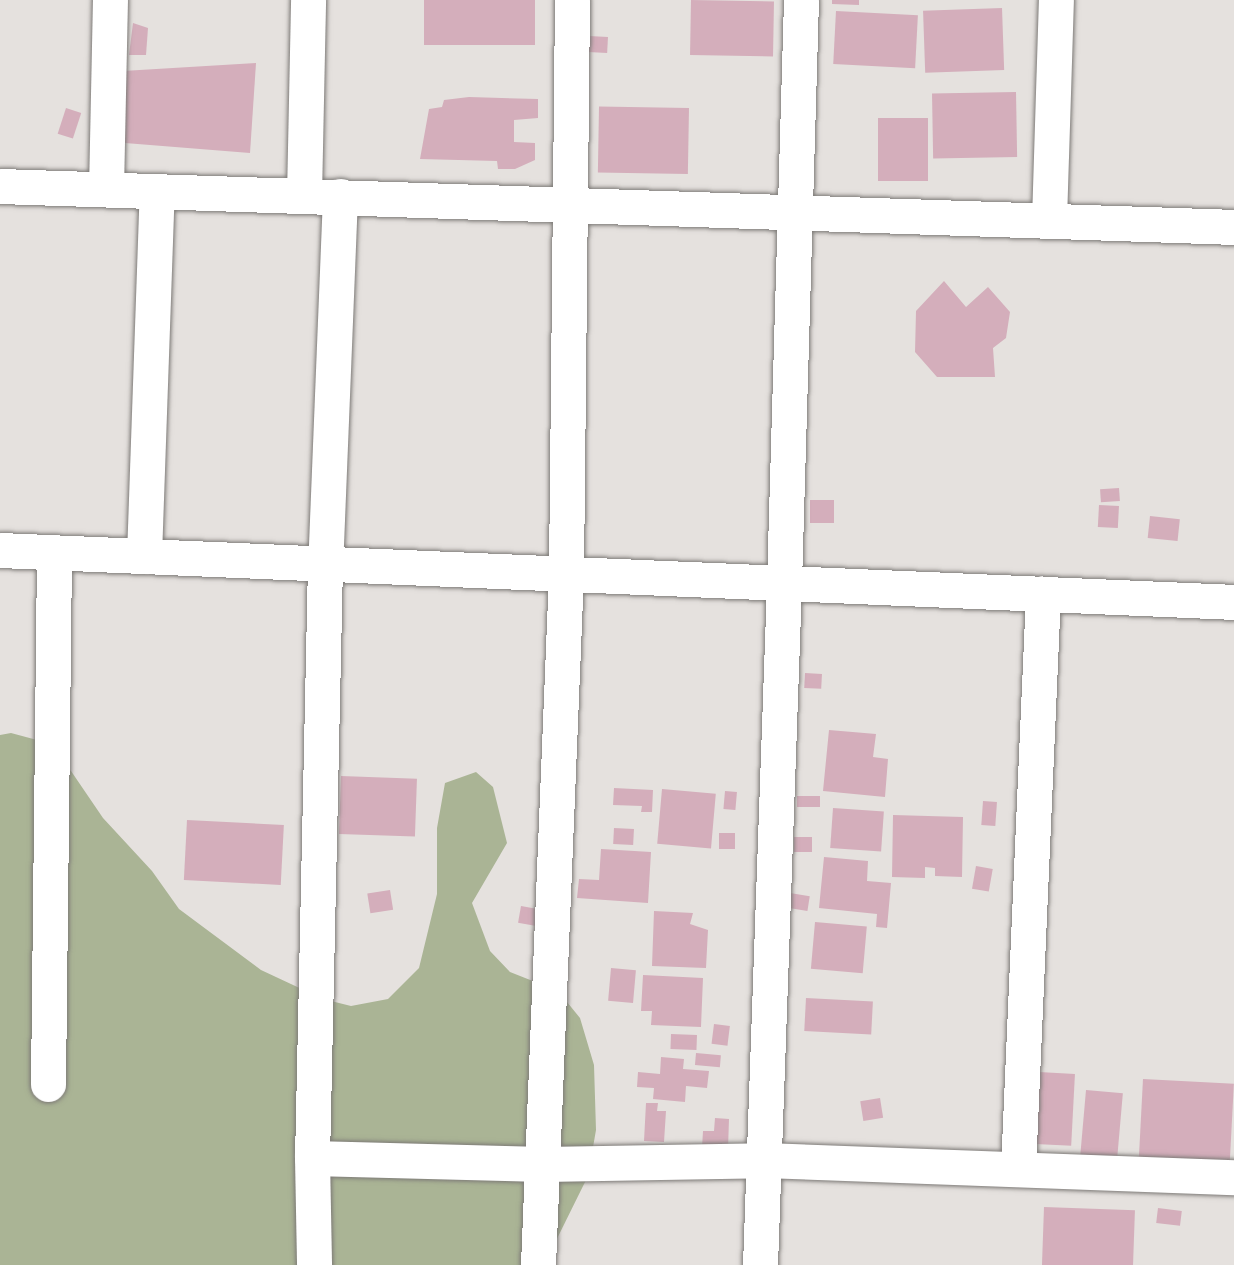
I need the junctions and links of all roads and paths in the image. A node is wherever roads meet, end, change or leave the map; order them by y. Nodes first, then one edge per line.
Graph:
1 (110, 0) edge
2 (309, 0) edge
3 (572, 0) edge
4 (801, 0) edge
5 (1056, 0) edge
6 (0, 186) edge
7 (106, 189) junction
8 (157, 191) junction
9 (304, 195) junction
10 (340, 196) junction
11 (569, 202) junction
12 (794, 210) junction
13 (1049, 220) junction
14 (1234, 227) edge
15 (0, 550) edge
16 (54, 552) junction
17 (144, 556) junction
18 (325, 564) junction
19 (566, 573) junction
20 (784, 583) junction
21 (1043, 594) junction
22 (1234, 602) edge
23 (48, 1084) dead end
24 (312, 1158) junction
25 (764, 1160) junction
26 (543, 1164) junction
27 (1018, 1169) junction
28 (1234, 1177) edge
29 (314, 1265) edge
30 (538, 1265) edge
31 (760, 1265) edge

1 - 7 street
2 - 9 street
3 - 11 street
4 - 12 street
5 - 13 street
6 - 7 street
7 - 8 street
8 - 9 street
8 - 17 street
9 - 10 street
10 - 11 street
10 - 18 street
11 - 12 street
11 - 19 street
12 - 13 street
12 - 20 street
13 - 14 street
15 - 16 street
16 - 17 street
16 - 23 street
17 - 18 street
18 - 19 street
18 - 24 street
19 - 20 street
19 - 26 street
20 - 21 street
20 - 25 street
21 - 22 street
21 - 27 street
24 - 26 street
24 - 29 street
25 - 26 street
25 - 27 street
25 - 31 street
26 - 30 street
27 - 28 street

